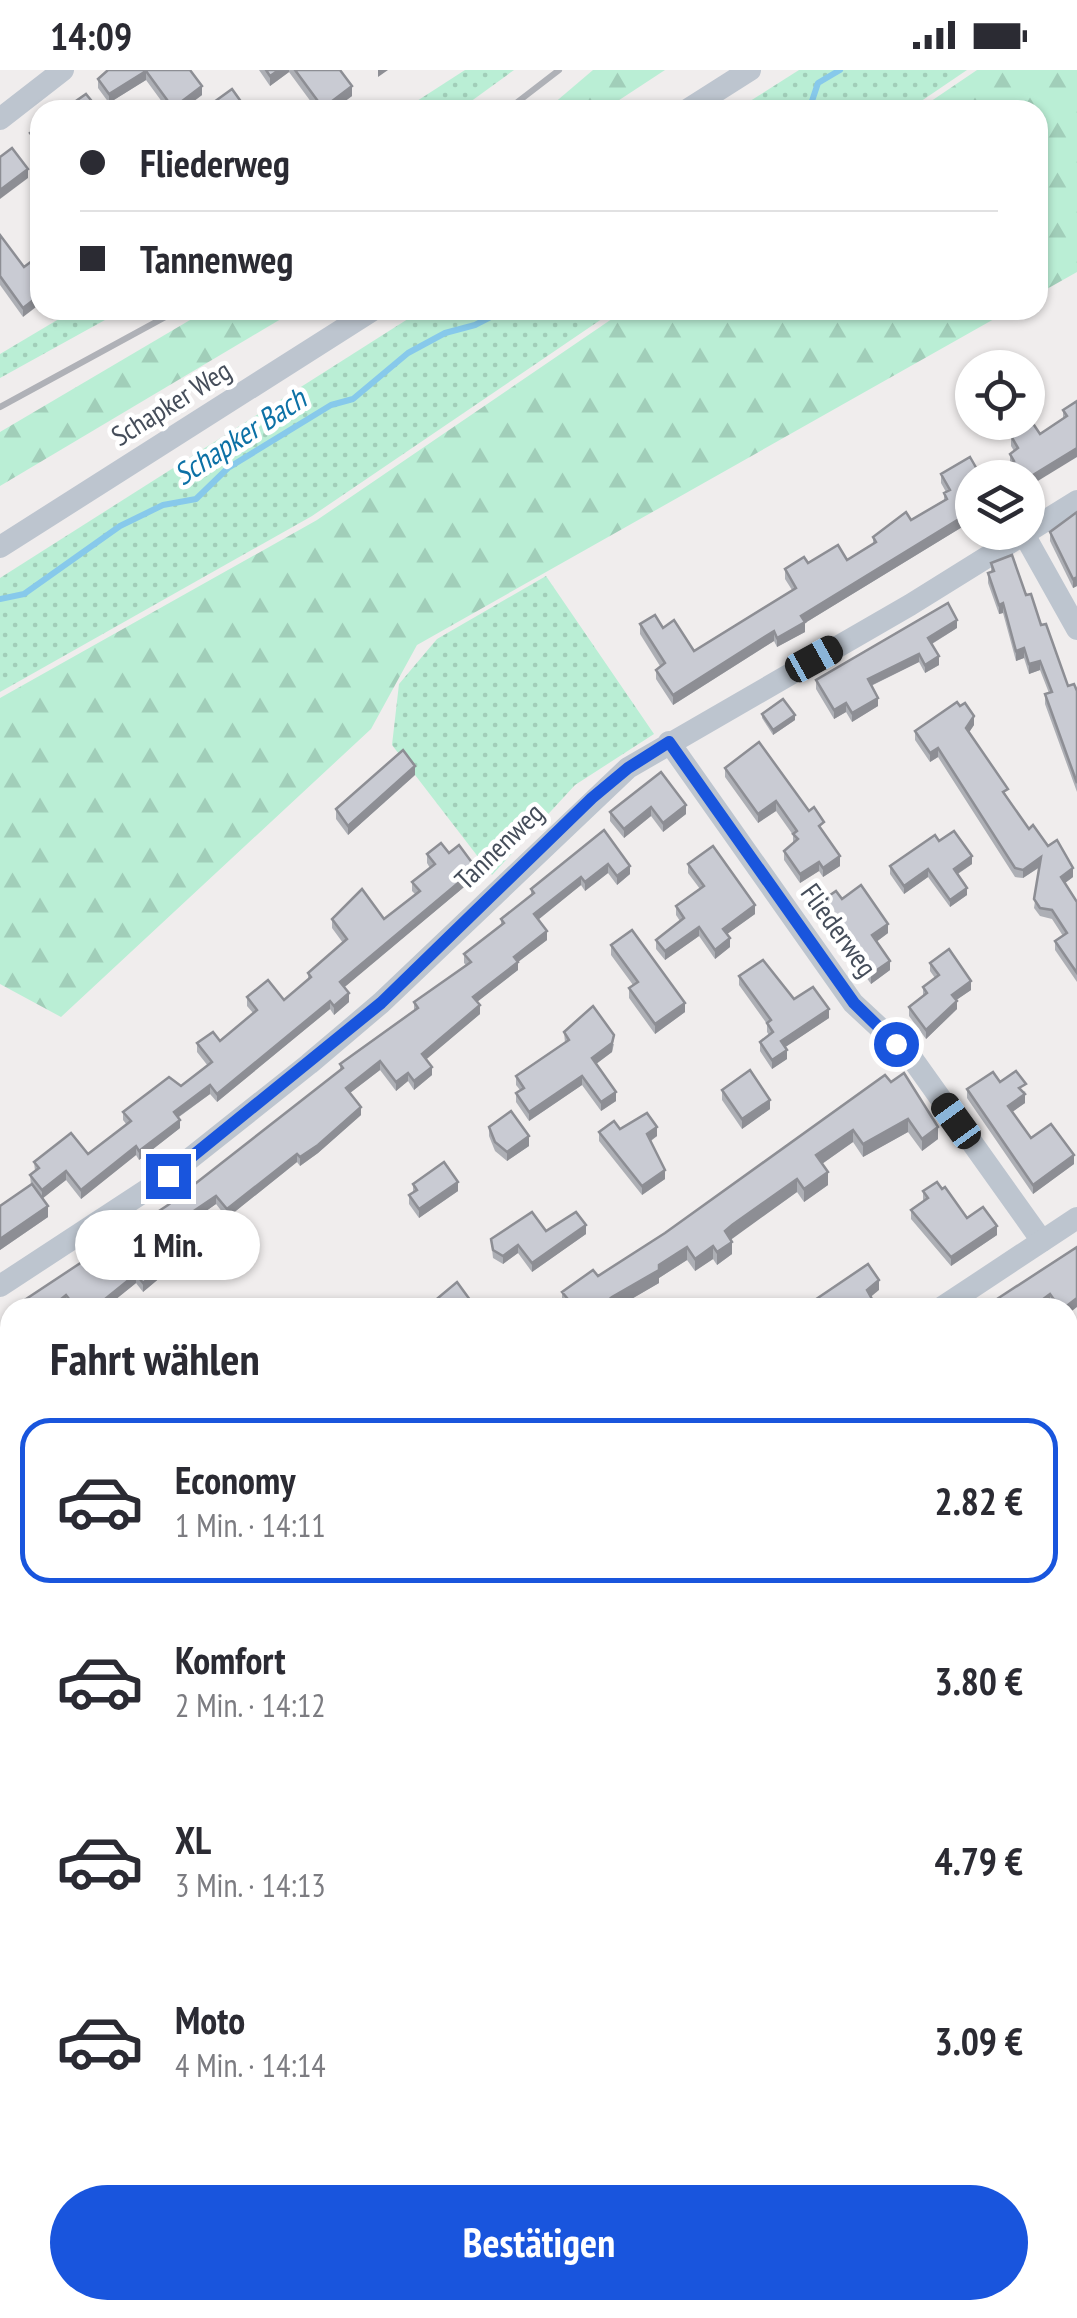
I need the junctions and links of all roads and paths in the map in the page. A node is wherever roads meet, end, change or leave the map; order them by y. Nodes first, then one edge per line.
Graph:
1 (64, 70) edge
2 (750, 70) edge
3 (703, 100) edge
4 (0, 119) edge
5 (358, 320) edge
6 (1077, 501) edge
7 (1045, 523) edge
8 (0, 547) edge
9 (1002, 550) edge
10 (1034, 550) edge
11 (1077, 629) edge
12 (669, 742) junction
13 (1077, 1218) edge
14 (1042, 1241) junction
15 (0, 1286) edge
16 (956, 1298) edge

1 - 4 street
2 - 3 street
5 - 8 street, Schapker Weg
6 - 7 street, Tannenweg
9 - 12 street, Tannenweg
10 - 11 street
12 - 14 street, Fliederweg
12 - 15 street, Tannenweg
13 - 14 street
14 - 16 street

